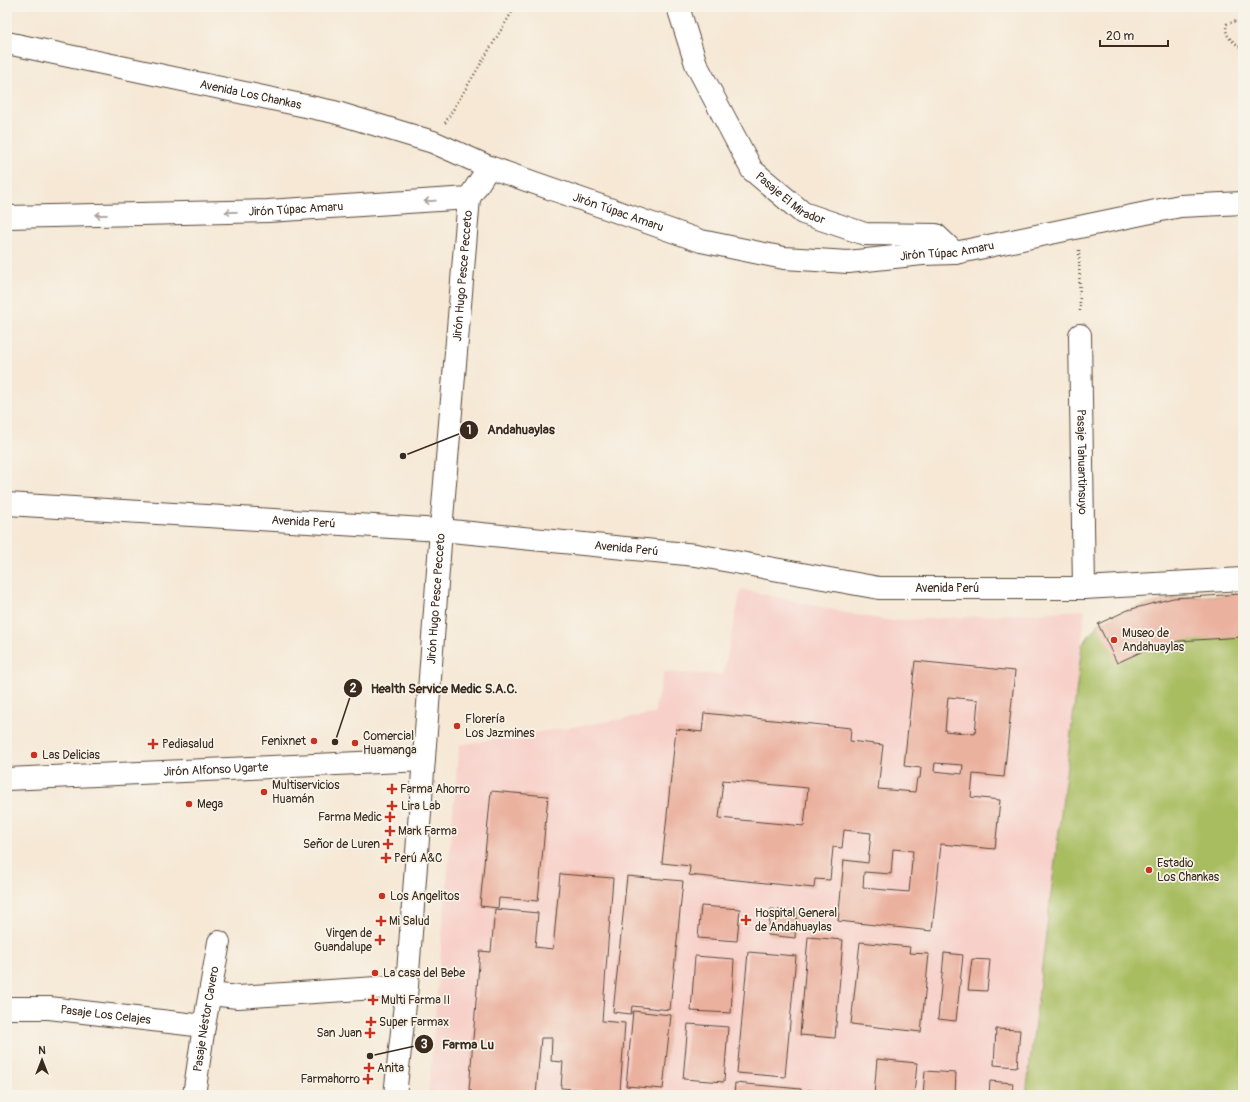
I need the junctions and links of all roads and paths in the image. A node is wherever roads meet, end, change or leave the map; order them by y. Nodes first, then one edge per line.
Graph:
1 (515, 7) edge
2 (678, 7) edge
3 (1243, 19) edge
4 (7, 43) edge
5 (1243, 50) edge
6 (434, 142) junction
7 (489, 167) junction
8 (469, 198) junction
9 (1243, 203) edge
10 (7, 217) edge
11 (1078, 228) junction
12 (955, 253) junction
13 (1080, 335) joint
14 (7, 504) edge
15 (441, 530) junction
16 (1243, 579) edge
17 (1084, 588) junction
18 (424, 760) junction
19 (7, 779) edge
20 (219, 942) dead end
21 (407, 986) junction
22 (210, 994) junction
23 (7, 1008) edge
24 (204, 1026) junction
25 (194, 1095) edge
26 (395, 1095) edge

1 - 6 path
2 - 12 street, Pasaje El Mirador
3 - 5 path
4 - 6 street, Avenida Los Chankas
6 - 7 street, Avenida Los Chankas
7 - 8 street
7 - 12 street, Jirón Túpac Amaru
8 -> 10 street, Jirón Túpac Amaru
8 - 15 street, Jirón Hugo Pesce Pecceto
9 - 11 street, Jirón Túpac Amaru
11 - 12 street, Jirón Túpac Amaru
11 - 13 path
13 - 17 street, Pasaje Tahuantinsuyo
14 - 15 street, Avenida Perú
15 - 17 street, Avenida Perú
15 - 18 street, Jirón Hugo Pesce Pecceto
16 - 17 street, Avenida Perú
18 - 19 street, Jirón Alfonso Ugarte
18 - 21 street, Jirón Hugo Pesce Pecceto
20 - 22 street, Pasaje Néstor Cavero
21 - 22 street
21 - 26 street, Jirón Hugo Pesce Pecceto
22 - 24 street, Pasaje Néstor Cavero
23 - 24 street, Pasaje Los Celajes
24 - 25 street, Pasaje Néstor Cavero

